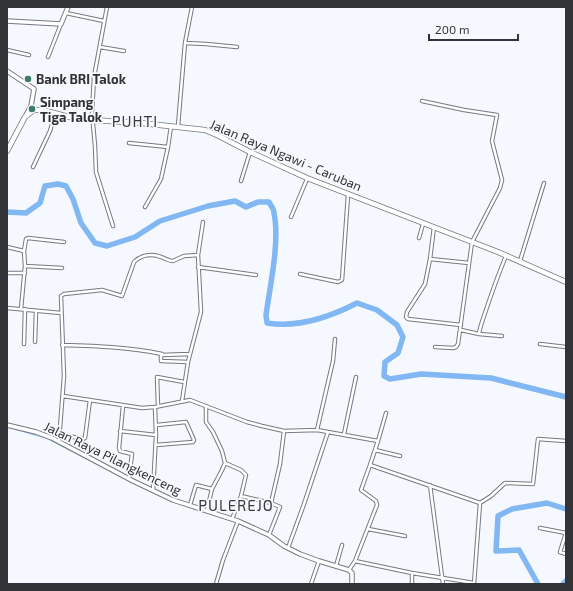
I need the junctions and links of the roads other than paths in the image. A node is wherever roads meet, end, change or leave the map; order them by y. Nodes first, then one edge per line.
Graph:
1 (68, 7) edge
2 (107, 7) edge
3 (192, 7) edge
4 (66, 13) junction
5 (7, 21) edge
6 (104, 21) junction
7 (61, 24) junction
8 (185, 43) junction
9 (100, 47) junction
10 (237, 47) dead end
11 (7, 50) edge
12 (124, 51) dead end
13 (29, 55) dead end
14 (48, 57) dead end
15 (7, 71) edge
16 (422, 101) dead end
17 (32, 104) junction
18 (37, 110) junction
19 (55, 113) junction
20 (26, 115) junction
21 (92, 120) junction
22 (171, 126) junction
23 (178, 127) junction
24 (129, 144) dead end
25 (168, 147) junction
26 (7, 151) edge
27 (250, 152) junction
28 (33, 167) dead end
29 (308, 178) junction
30 (242, 181) dead end
31 (544, 183) dead end
32 (348, 194) junction
33 (145, 208) dead end
34 (291, 217) dead end
35 (203, 222) dead end
36 (423, 224) junction
37 (113, 226) dead end
38 (434, 227) junction
39 (419, 238) dead end
40 (64, 242) dead end
41 (472, 242) junction
42 (7, 246) edge
43 (24, 250) junction
44 (198, 255) junction
45 (506, 256) junction
46 (430, 259) junction
47 (520, 261) junction
48 (469, 263) junction
49 (25, 266) junction
50 (198, 267) junction
51 (62, 268) dead end
52 (7, 273) edge
53 (25, 273) junction
54 (300, 274) dead end
55 (256, 275) dead end
56 (566, 282) edge
57 (7, 308) edge
58 (21, 309) junction
59 (25, 309) junction
60 (36, 311) junction
61 (61, 314) junction
62 (461, 325) junction
63 (461, 330) junction
64 (479, 334) junction
65 (502, 336) dead end
66 (335, 339) dead end
67 (35, 342) dead end
68 (24, 344) dead end
69 (540, 344) dead end
70 (62, 345) junction
71 (435, 347) dead end
72 (566, 347) edge
73 (162, 354) junction
74 (190, 354) junction
75 (188, 362) junction
76 (356, 377) dead end
77 (184, 382) junction
78 (63, 396) junction
79 (90, 400) junction
80 (182, 401) junction
81 (123, 406) junction
82 (206, 406) junction
83 (157, 407) junction
84 (386, 413) dead end
85 (7, 425) edge
86 (157, 426) junction
87 (317, 430) junction
88 (120, 431) junction
89 (284, 431) junction
90 (328, 432) junction
91 (60, 434) junction
92 (344, 434) junction
93 (156, 435) junction
94 (378, 441) junction
95 (566, 441) edge
96 (59, 442) junction
97 (156, 445) junction
98 (375, 450) junction
99 (400, 456) dead end
100 (225, 463) junction
101 (370, 465) junction
102 (129, 478) junction
103 (430, 485) junction
104 (212, 490) junction
105 (153, 491) junction
106 (241, 496) junction
107 (480, 502) junction
108 (271, 503) junction
109 (190, 505) junction
110 (207, 510) junction
111 (232, 519) junction
112 (238, 521) junction
113 (540, 528) dead end
114 (368, 529) junction
115 (566, 533) edge
116 (269, 535) junction
117 (405, 536) dead end
118 (342, 545) dead end
119 (288, 548) junction
120 (566, 554) edge
121 (355, 560) junction
122 (319, 561) junction
123 (336, 566) junction
124 (349, 570) junction
125 (412, 573) junction
126 (442, 578) junction
127 (216, 584) edge
128 (311, 584) edge
129 (352, 584) edge
130 (412, 584) edge
131 (442, 584) edge
132 (474, 584) edge

1 - 4 main road
2 - 6 street
3 - 8 street
4 - 6 street
4 - 7 main road
5 - 7 main road
6 - 9 street
7 - 14 street
8 - 10 street
8 - 23 street
9 - 12 street
9 - 21 street
11 - 13 street
15 - 17 main road
16 - 41 street
17 - 18 main road
17 - 20 main road
18 - 19 highway, Jalan Raya Ngawi - Caruban
18 - 20 highway
19 - 21 highway, Jalan Raya Ngawi - Caruban
19 - 28 street
20 - 26 highway
21 - 22 highway, Jalan Raya Ngawi - Caruban
21 - 37 street
22 - 23 highway, Jalan Raya Ngawi - Caruban
22 - 25 street
23 - 27 highway, Jalan Raya Ngawi - Caruban
24 - 25 street
25 - 33 street
27 - 29 highway, Jalan Raya Ngawi - Caruban
27 - 30 street
29 - 32 highway, Jalan Raya Ngawi - Caruban
29 - 34 street
31 - 47 street
32 - 36 highway, Jalan Raya Ngawi - Caruban
32 - 54 street
35 - 44 street
36 - 38 highway, Jalan Raya Ngawi - Caruban
36 - 39 street
38 - 41 highway, Jalan Raya Ngawi - Caruban
38 - 46 street
40 - 43 street
41 - 45 highway, Jalan Raya Ngawi - Caruban
41 - 48 street
42 - 43 street
43 - 49 street
44 - 50 street
44 - 61 street
45 - 47 highway, Jalan Raya Ngawi - Caruban
45 - 64 street
46 - 48 street
46 - 62 street
47 - 56 highway, Jalan Raya Ngawi - Caruban
48 - 62 street
49 - 51 street
49 - 53 street
50 - 55 street
50 - 74 street
52 - 53 street
53 - 58 street
57 - 58 street
58 - 59 street
59 - 60 street
59 - 68 street
60 - 61 street
60 - 67 street
61 - 70 street
62 - 63 street
63 - 64 street
63 - 71 street
64 - 65 street
66 - 87 street
69 - 72 street
70 - 73 street
70 - 78 street
73 - 74 street
73 - 75 street
74 - 75 street
75 - 77 street
76 - 92 street
77 - 80 street
77 - 83 street
78 - 79 street
78 - 91 street
79 - 81 street
79 - 91 street
80 - 82 street
80 - 83 street
81 - 83 street
81 - 88 street
82 - 89 street
82 - 100 street
83 - 86 street
84 - 94 street
85 - 96 main road, Jalan Raya Pilangkenceng
86 - 93 street
86 - 97 street
87 - 89 street
87 - 90 street
88 - 93 street
88 - 102 street
89 - 108 street
90 - 92 street
90 - 119 street
91 - 96 street
92 - 94 street
93 - 97 street
94 - 98 street
95 - 107 street
96 - 102 main road, Jalan Raya Pilangkenceng
97 - 105 street
98 - 99 street
98 - 101 street
100 - 104 street
100 - 106 street
101 - 103 street
101 - 114 street
102 - 105 main road, Jalan Raya Pilangkenceng
103 - 107 street
103 - 126 street
104 - 109 street
104 - 110 street
105 - 109 main road, Jalan Raya Pilangkenceng
106 - 108 street
106 - 111 street
107 - 132 street
108 - 116 street
109 - 110 main road, Jalan Raya Pilangkenceng
110 - 111 main road, Jalan Raya Pilangkenceng
111 - 112 main road, Jalan Raya Pilangkenceng
112 - 116 main road, Jalan Raya Pilangkenceng
112 - 127 street
113 - 115 street
114 - 117 street
114 - 121 street
115 - 120 street
116 - 119 main road, Jalan Raya Pilangkenceng
118 - 123 street
119 - 122 main road, Jalan Raya Pilangkenceng
121 - 124 street
121 - 125 street
122 - 123 main road, Jalan Raya Pilangkenceng
122 - 128 street
123 - 124 main road, Jalan Raya Pilangkenceng
124 - 129 main road
125 - 126 street
125 - 130 street
126 - 131 street
126 - 132 street

